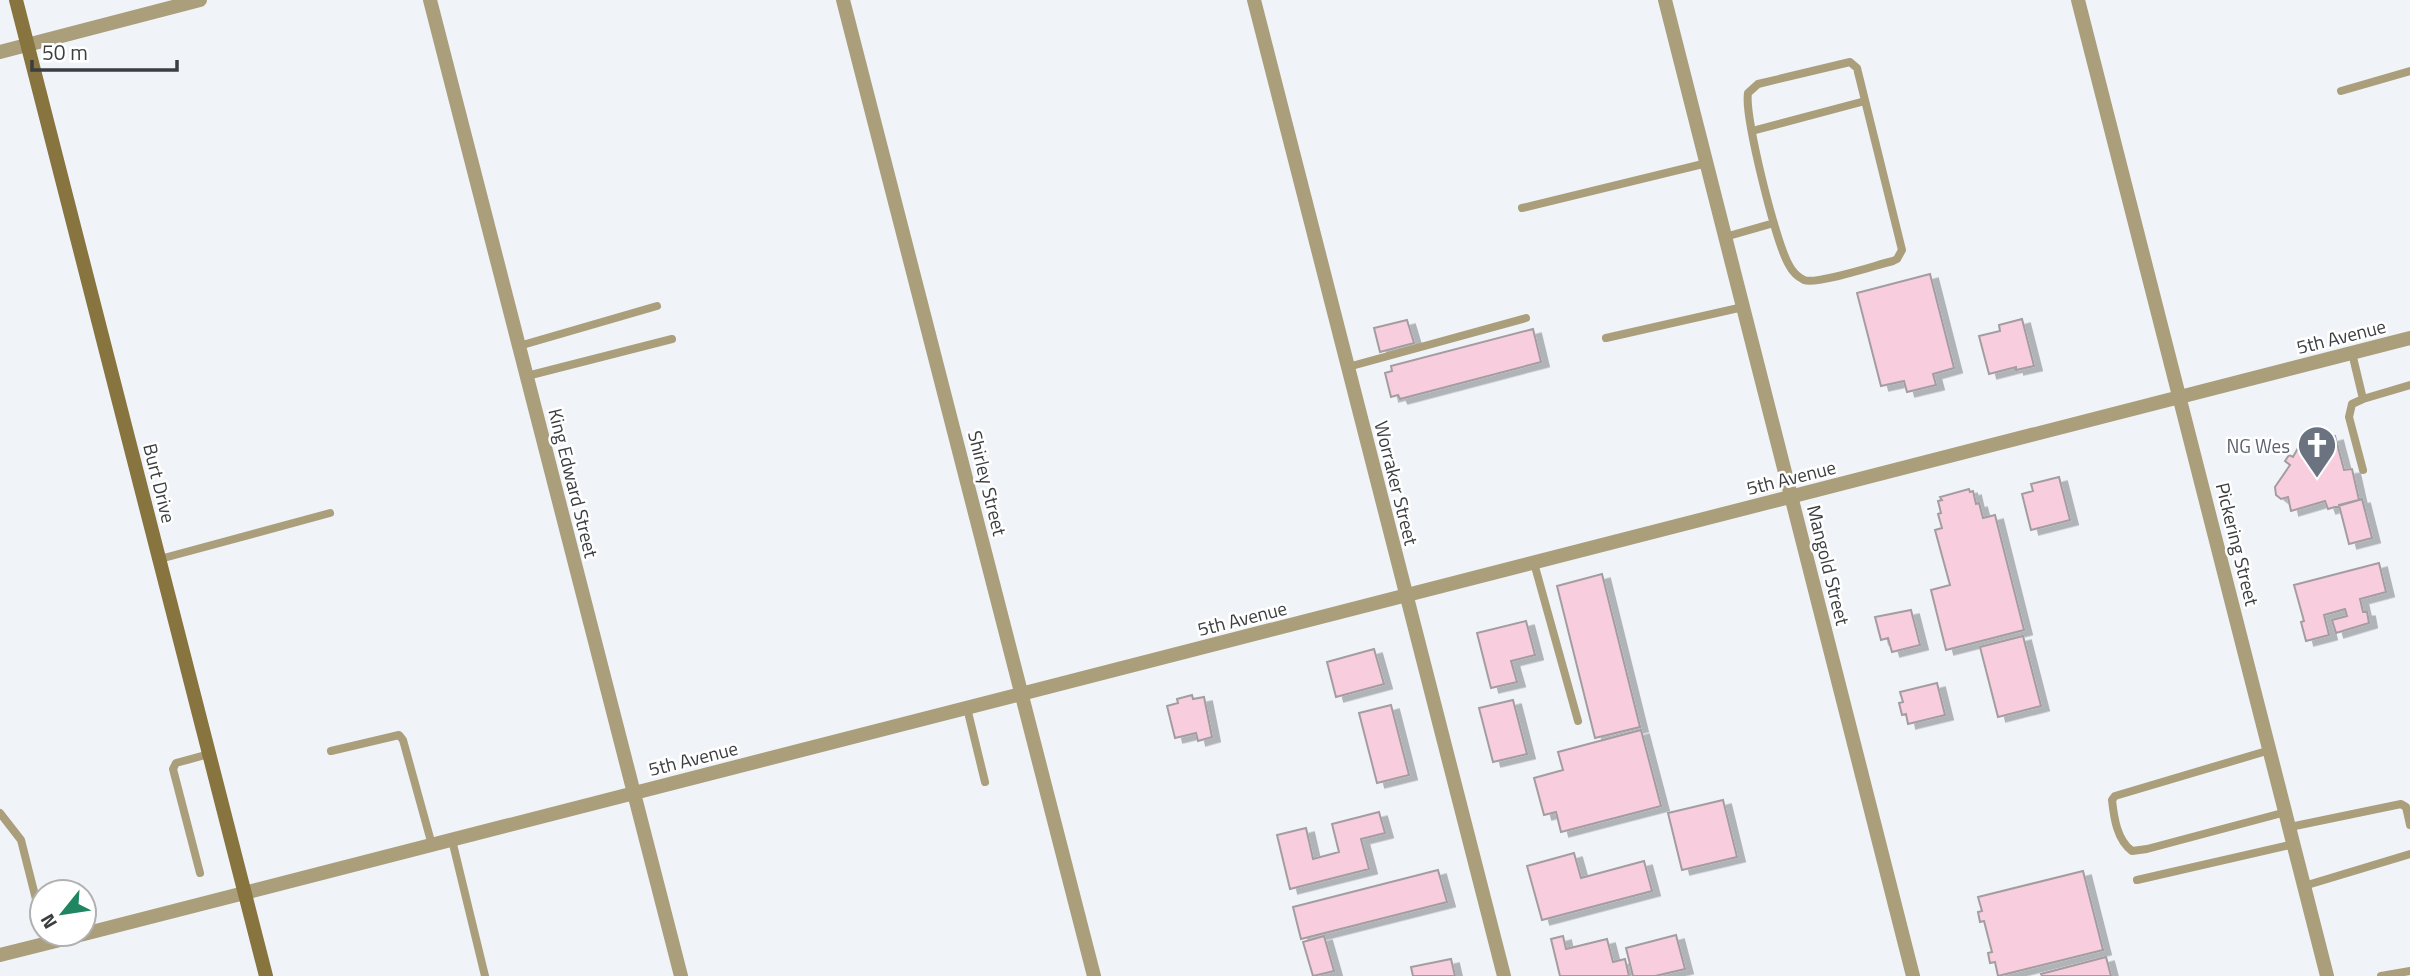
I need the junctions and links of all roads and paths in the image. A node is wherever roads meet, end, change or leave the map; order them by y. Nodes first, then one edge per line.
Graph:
1 (16, 0) edge
2 (200, 0) edge
3 (430, 0) edge
4 (843, 0) edge
5 (1254, 0) edge
6 (1665, 0) edge
7 (2078, 0) edge
8 (28, 45) junction
9 (0, 52) edge
10 (2410, 71) edge
11 (2341, 91) dead end
12 (1865, 102) junction
13 (1752, 131) junction
14 (1707, 163) junction
15 (1522, 208) dead end
16 (1774, 223) junction
17 (1725, 237) junction
18 (657, 306) dead end
19 (1743, 307) junction
20 (1526, 318) dead end
21 (1606, 338) dead end
22 (2410, 338) edge
23 (672, 339) dead end
24 (519, 346) junction
25 (2352, 353) junction
26 (1348, 367) junction
27 (527, 376) junction
28 (2410, 385) edge
29 (2181, 397) junction
30 (2363, 399) junction
31 (2363, 470) dead end
32 (1792, 496) junction
33 (330, 513) dead end
34 (160, 559) junction
35 (1534, 563) junction
36 (1406, 596) junction
37 (1023, 694) junction
38 (967, 708) junction
39 (1578, 721) dead end
40 (2270, 750) junction
41 (331, 751) dead end
42 (209, 754) junction
43 (985, 782) dead end
44 (634, 793) junction
45 (2286, 811) junction
46 (0, 813) edge
47 (2410, 825) edge
48 (2290, 827) junction
49 (452, 840) junction
50 (2294, 844) junction
51 (432, 845) junction
52 (2410, 854) edge
53 (200, 873) dead end
54 (31, 878) edge
55 (2137, 880) dead end
56 (2305, 886) junction
57 (244, 894) junction
58 (98, 930) edge
59 (28, 945) edge
60 (0, 955) edge
61 (2410, 971) edge
62 (266, 976) edge
63 (485, 976) edge
64 (681, 976) edge
65 (1094, 976) edge
66 (1504, 976) edge
67 (1913, 976) edge
68 (2328, 976) edge
69 (2381, 976) edge

1 - 8 street, Burt Drive
2 - 8 street
3 - 24 street, King Edward Street
4 - 37 street, Shirley Street
5 - 26 street, Worraker Street
6 - 14 street, Mangold Street
7 - 29 street, Pickering Street
8 - 9 street
8 - 34 street, Burt Drive
10 - 11 lane
12 - 13 lane
12 - 13 lane
12 - 16 lane
13 - 16 lane
14 - 15 lane
14 - 17 street, Mangold Street
16 - 17 lane
17 - 19 street, Mangold Street
18 - 24 lane
19 - 21 lane
19 - 32 street, Mangold Street
20 - 26 lane
22 - 25 street, 5th Avenue
23 - 27 lane
24 - 27 street, King Edward Street
25 - 29 street, 5th Avenue
25 - 30 lane
26 - 36 street, Worraker Street
27 - 44 street, King Edward Street
28 - 30 lane
29 - 32 street, 5th Avenue
29 - 40 street, Pickering Street
30 - 31 lane
32 - 35 street, 5th Avenue
32 - 67 street, Mangold Street
33 - 34 lane
34 - 42 street, Burt Drive
35 - 36 street, 5th Avenue
35 - 39 lane
36 - 37 street, 5th Avenue
36 - 66 street, Worraker Street
37 - 38 street, 5th Avenue
37 - 65 street, Shirley Street
38 - 43 lane
38 - 44 street, 5th Avenue
40 - 45 street, Pickering Street
40 - 45 lane
41 - 51 lane
42 - 53 lane
42 - 57 street, Burt Drive
44 - 49 street, 5th Avenue
44 - 64 street, King Edward Street
45 - 48 street, Pickering Street
46 - 54 lane
47 - 48 lane
48 - 50 street, Pickering Street
49 - 51 street, 5th Avenue
49 - 63 lane
50 - 55 lane
50 - 56 street, Pickering Street
51 - 57 street, 5th Avenue
52 - 56 lane
56 - 68 street, Pickering Street
57 - 58 street, 5th Avenue
57 - 62 street, Burt Drive
59 - 60 street, 5th Avenue
61 - 69 lane

